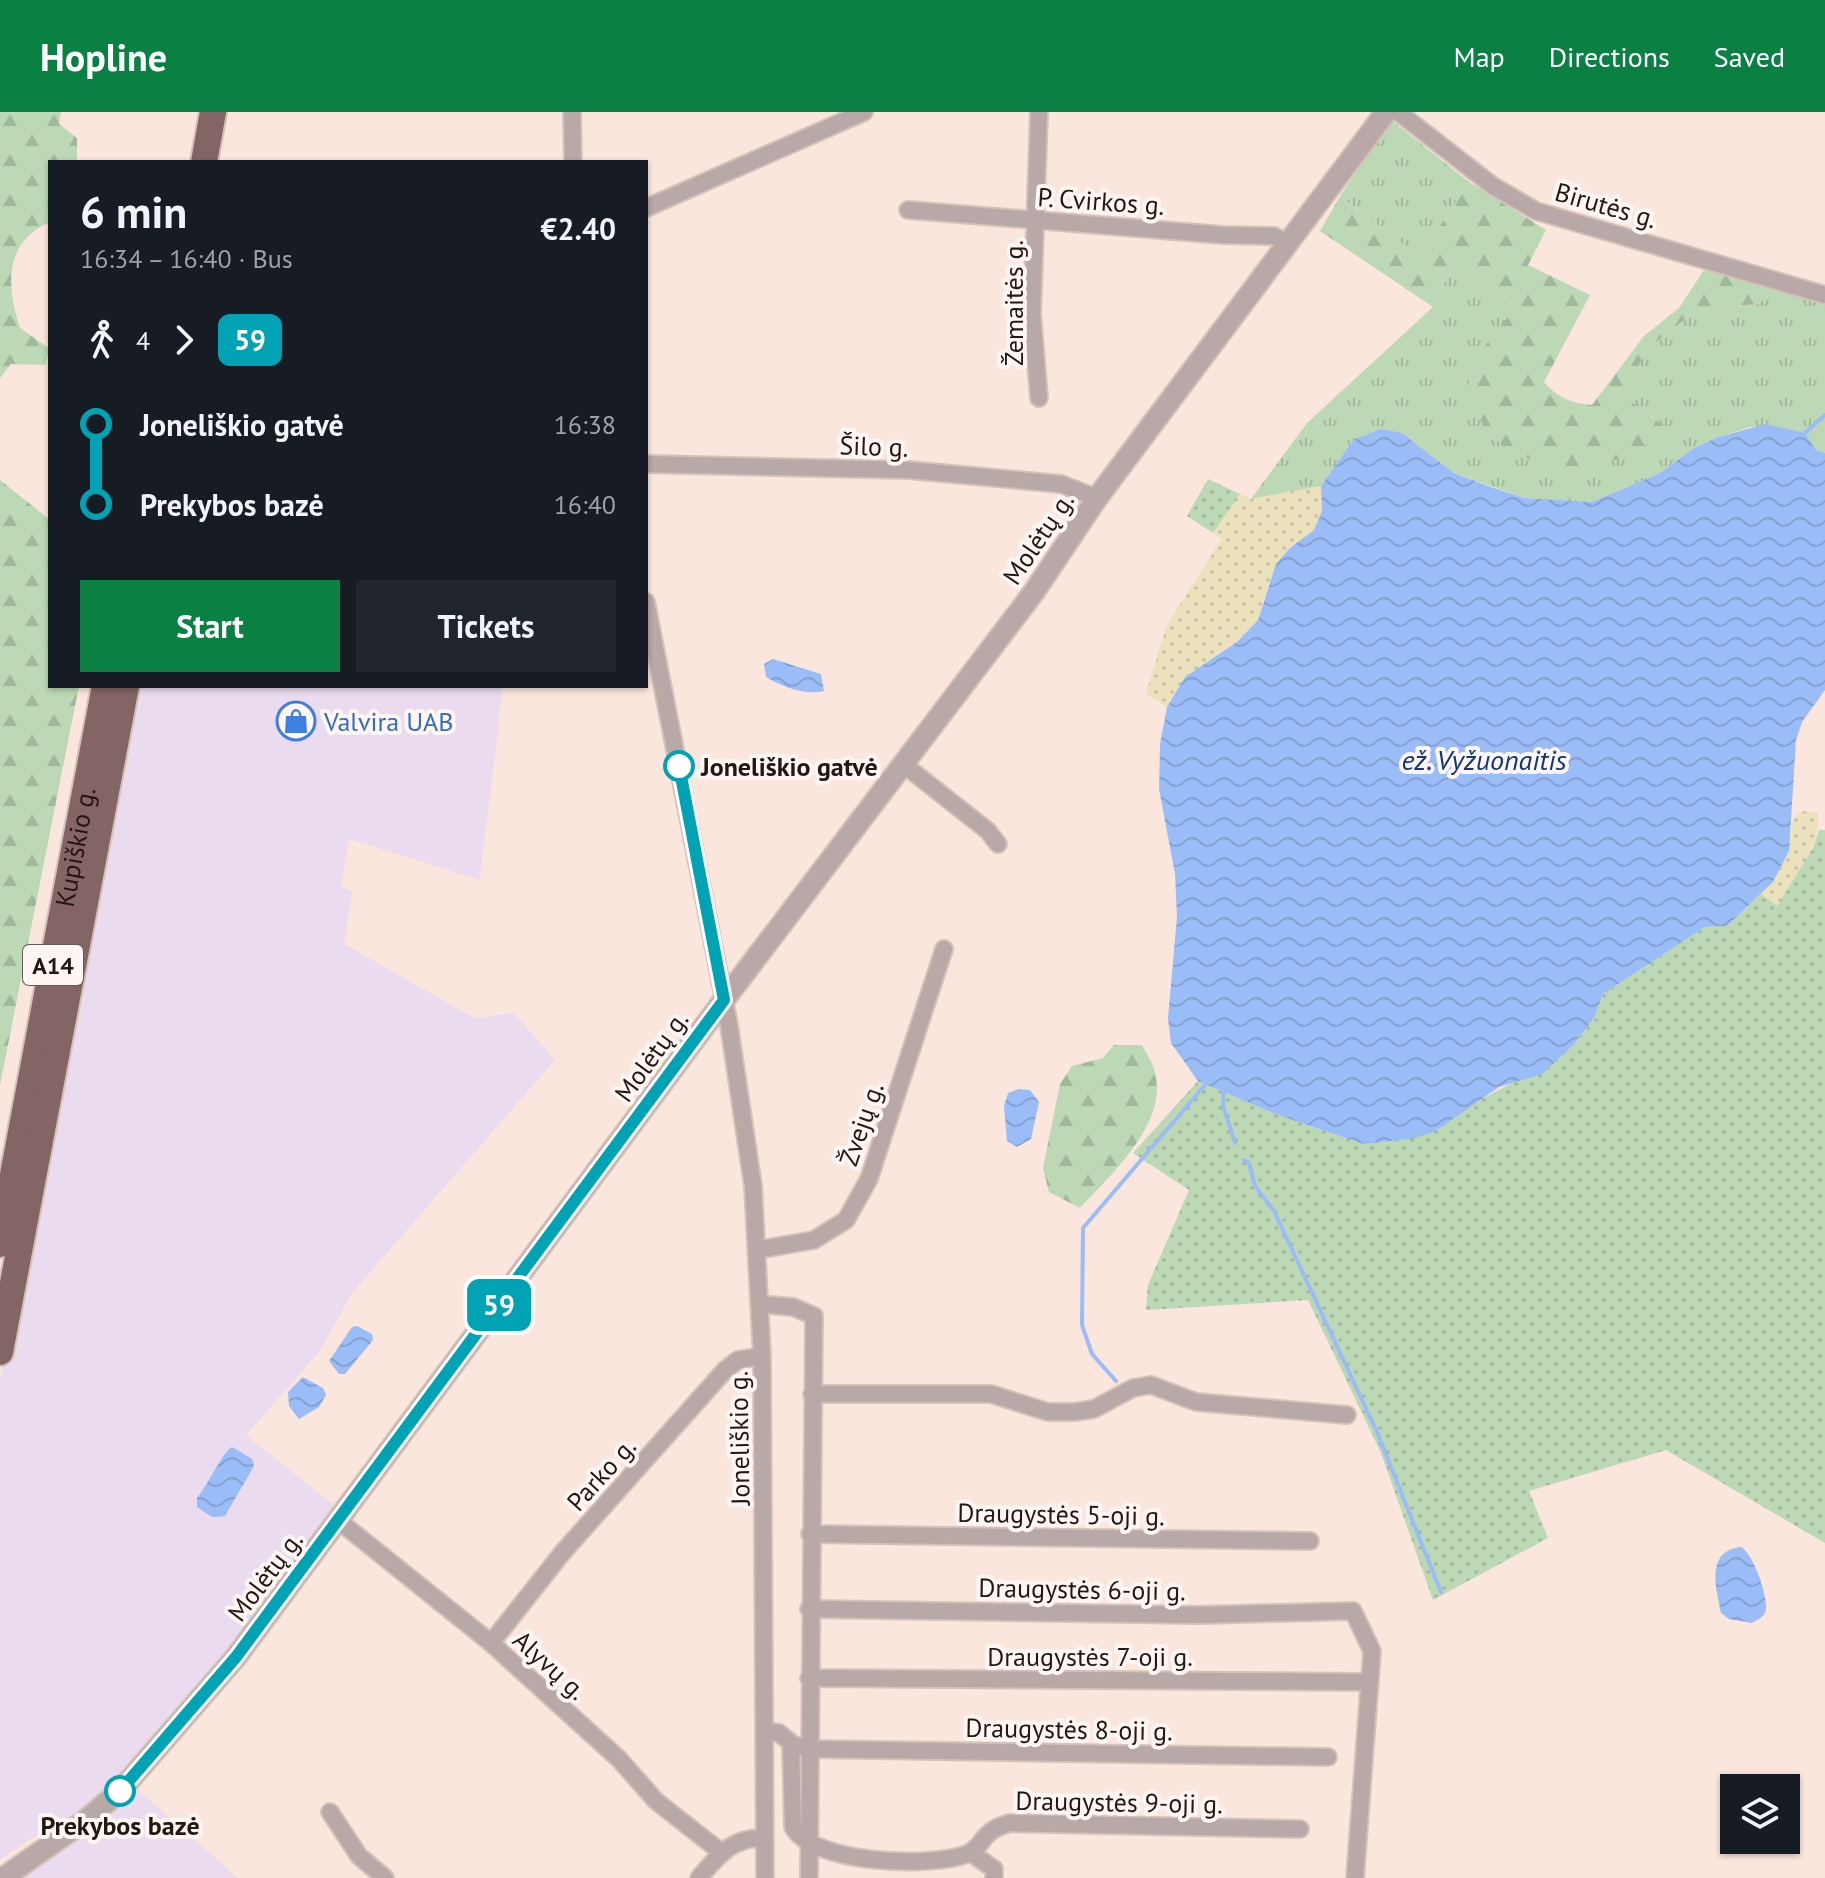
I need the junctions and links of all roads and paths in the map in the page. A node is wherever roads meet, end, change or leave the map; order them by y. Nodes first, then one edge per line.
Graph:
1 (213, 112) edge
2 (572, 112) edge
3 (864, 112) edge
4 (1039, 112) edge
5 (1386, 112) edge
6 (1398, 112) edge
7 (204, 160) edge
8 (573, 160) edge
9 (648, 207) edge
10 (908, 210) dead end
11 (1038, 221) junction
12 (1287, 243) junction
13 (1825, 295) edge
14 (1039, 398) dead end
15 (648, 464) edge
16 (1097, 498) junction
17 (648, 612) edge
18 (105, 688) edge
19 (126, 688) edge
20 (903, 764) junction
21 (998, 844) dead end
22 (944, 949) dead end
23 (724, 1000) junction
24 (0, 1244) edge
25 (757, 1250) junction
26 (760, 1304) junction
27 (0, 1352) edge
28 (762, 1356) junction
29 (812, 1394) junction
30 (1347, 1415) dead end
31 (339, 1521) junction
32 (810, 1534) junction
33 (1310, 1541) dead end
34 (809, 1609) junction
35 (491, 1643) junction
36 (809, 1678) junction
37 (1370, 1682) junction
38 (764, 1731) junction
39 (791, 1743) junction
40 (809, 1749) junction
41 (1328, 1757) dead end
42 (330, 1812) dead end
43 (1300, 1829) dead end
44 (764, 1838) junction
45 (809, 1845) junction
46 (721, 1852) junction
47 (971, 1853) junction
48 (3, 1878) edge
49 (385, 1878) edge
50 (699, 1878) edge
51 (765, 1878) edge
52 (809, 1878) edge
53 (994, 1878) edge
54 (1355, 1878) edge

1 - 7 highway
2 - 8 street
3 - 9 street
4 - 11 street, Žemaitės g.
5 - 12 street, Molėtų g.
6 - 13 street, Birutės g.
10 - 11 street, P. Cvirkos g.
11 - 12 street, P. Cvirkos g.
11 - 14 street, Žemaitės g.
12 - 16 street, Molėtų g.
15 - 16 street, Šilo g.
16 - 20 street, Molėtų g.
17 - 23 street, Joneliškio g.
18 - 24 highway, Kupiškio g. / A14
19 - 27 highway
20 - 21 street
20 - 23 street, Molėtų g.
22 - 25 street, Žvejų g.
23 - 25 street, Joneliškio g.
23 - 31 street, Molėtų g.
25 - 26 street, Joneliškio g.
26 - 28 street, Joneliškio g.
26 - 29 street
28 - 35 street, Parko g.
28 - 38 street, Joneliškio g.
29 - 30 street
29 - 32 street
31 - 35 street, Alyvų g.
31 - 48 street, Molėtų g.
32 - 33 street, Draugystės 5-oji g.
32 - 34 street
34 - 36 street
34 - 37 street, Draugystės 6-oji g.
35 - 46 street, Alyvų g.
36 - 37 street, Draugystės 7-oji g.
36 - 40 street
37 - 54 street
38 - 39 street, Draugystės 8-oji g.
38 - 44 street, Joneliškio g.
39 - 40 street, Draugystės 8-oji g.
39 - 45 street
40 - 41 street, Draugystės 8-oji g.
40 - 45 street
42 - 49 street
43 - 47 street, Draugystės 9-oji g.
44 - 46 street
44 - 51 street, Joneliškio g.
45 - 47 street
45 - 52 street
46 - 50 street
47 - 53 street

